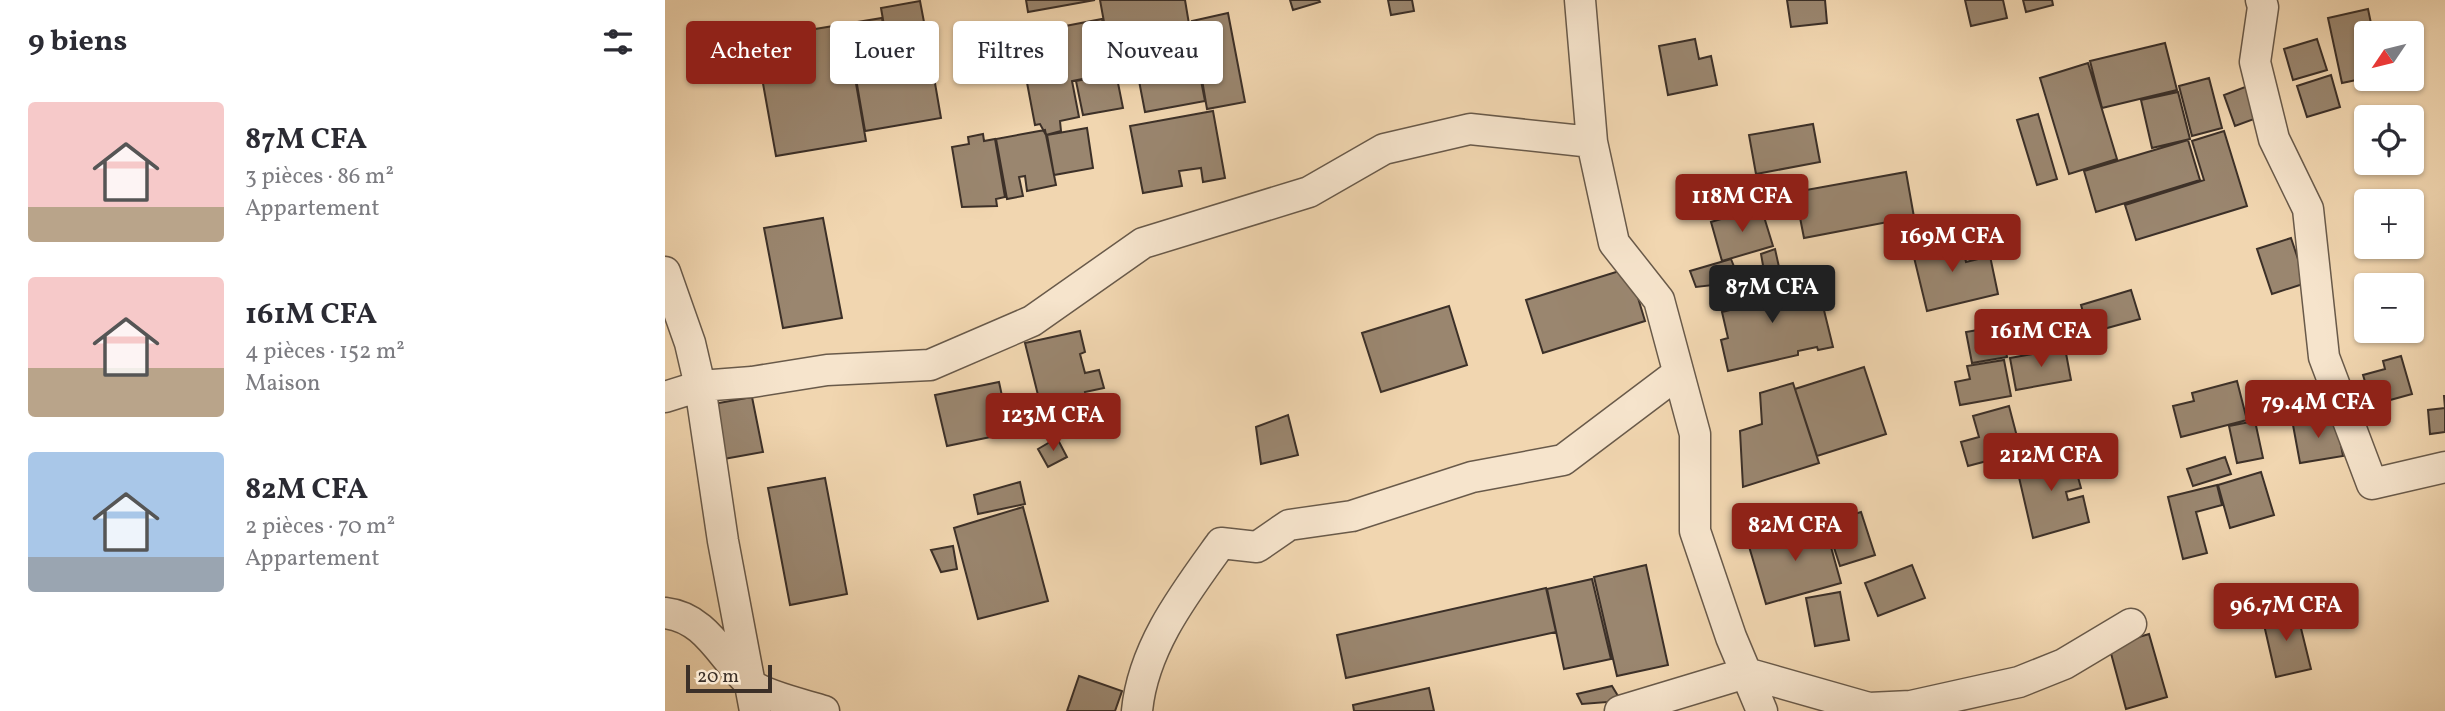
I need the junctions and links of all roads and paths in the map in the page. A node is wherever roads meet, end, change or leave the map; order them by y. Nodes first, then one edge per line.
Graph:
1 (1580, 0) edge
2 (2261, 0) edge
3 (1592, 142) junction
4 (665, 272) edge
5 (1677, 374) junction
6 (700, 386) junction
7 (665, 397) edge
8 (2445, 467) edge
9 (665, 613) edge
10 (2131, 625) dead end
11 (1746, 673) junction
12 (754, 699) edge
13 (824, 711) edge
14 (1137, 711) edge
15 (1620, 711) edge
16 (1762, 711) edge

1 - 3 street
2 - 8 street
3 - 5 street
3 - 6 street
4 - 6 street
5 - 11 street
5 - 14 street
6 - 7 street
6 - 12 street
9 - 12 street
10 - 11 street
11 - 15 street
11 - 16 street
12 - 13 street

